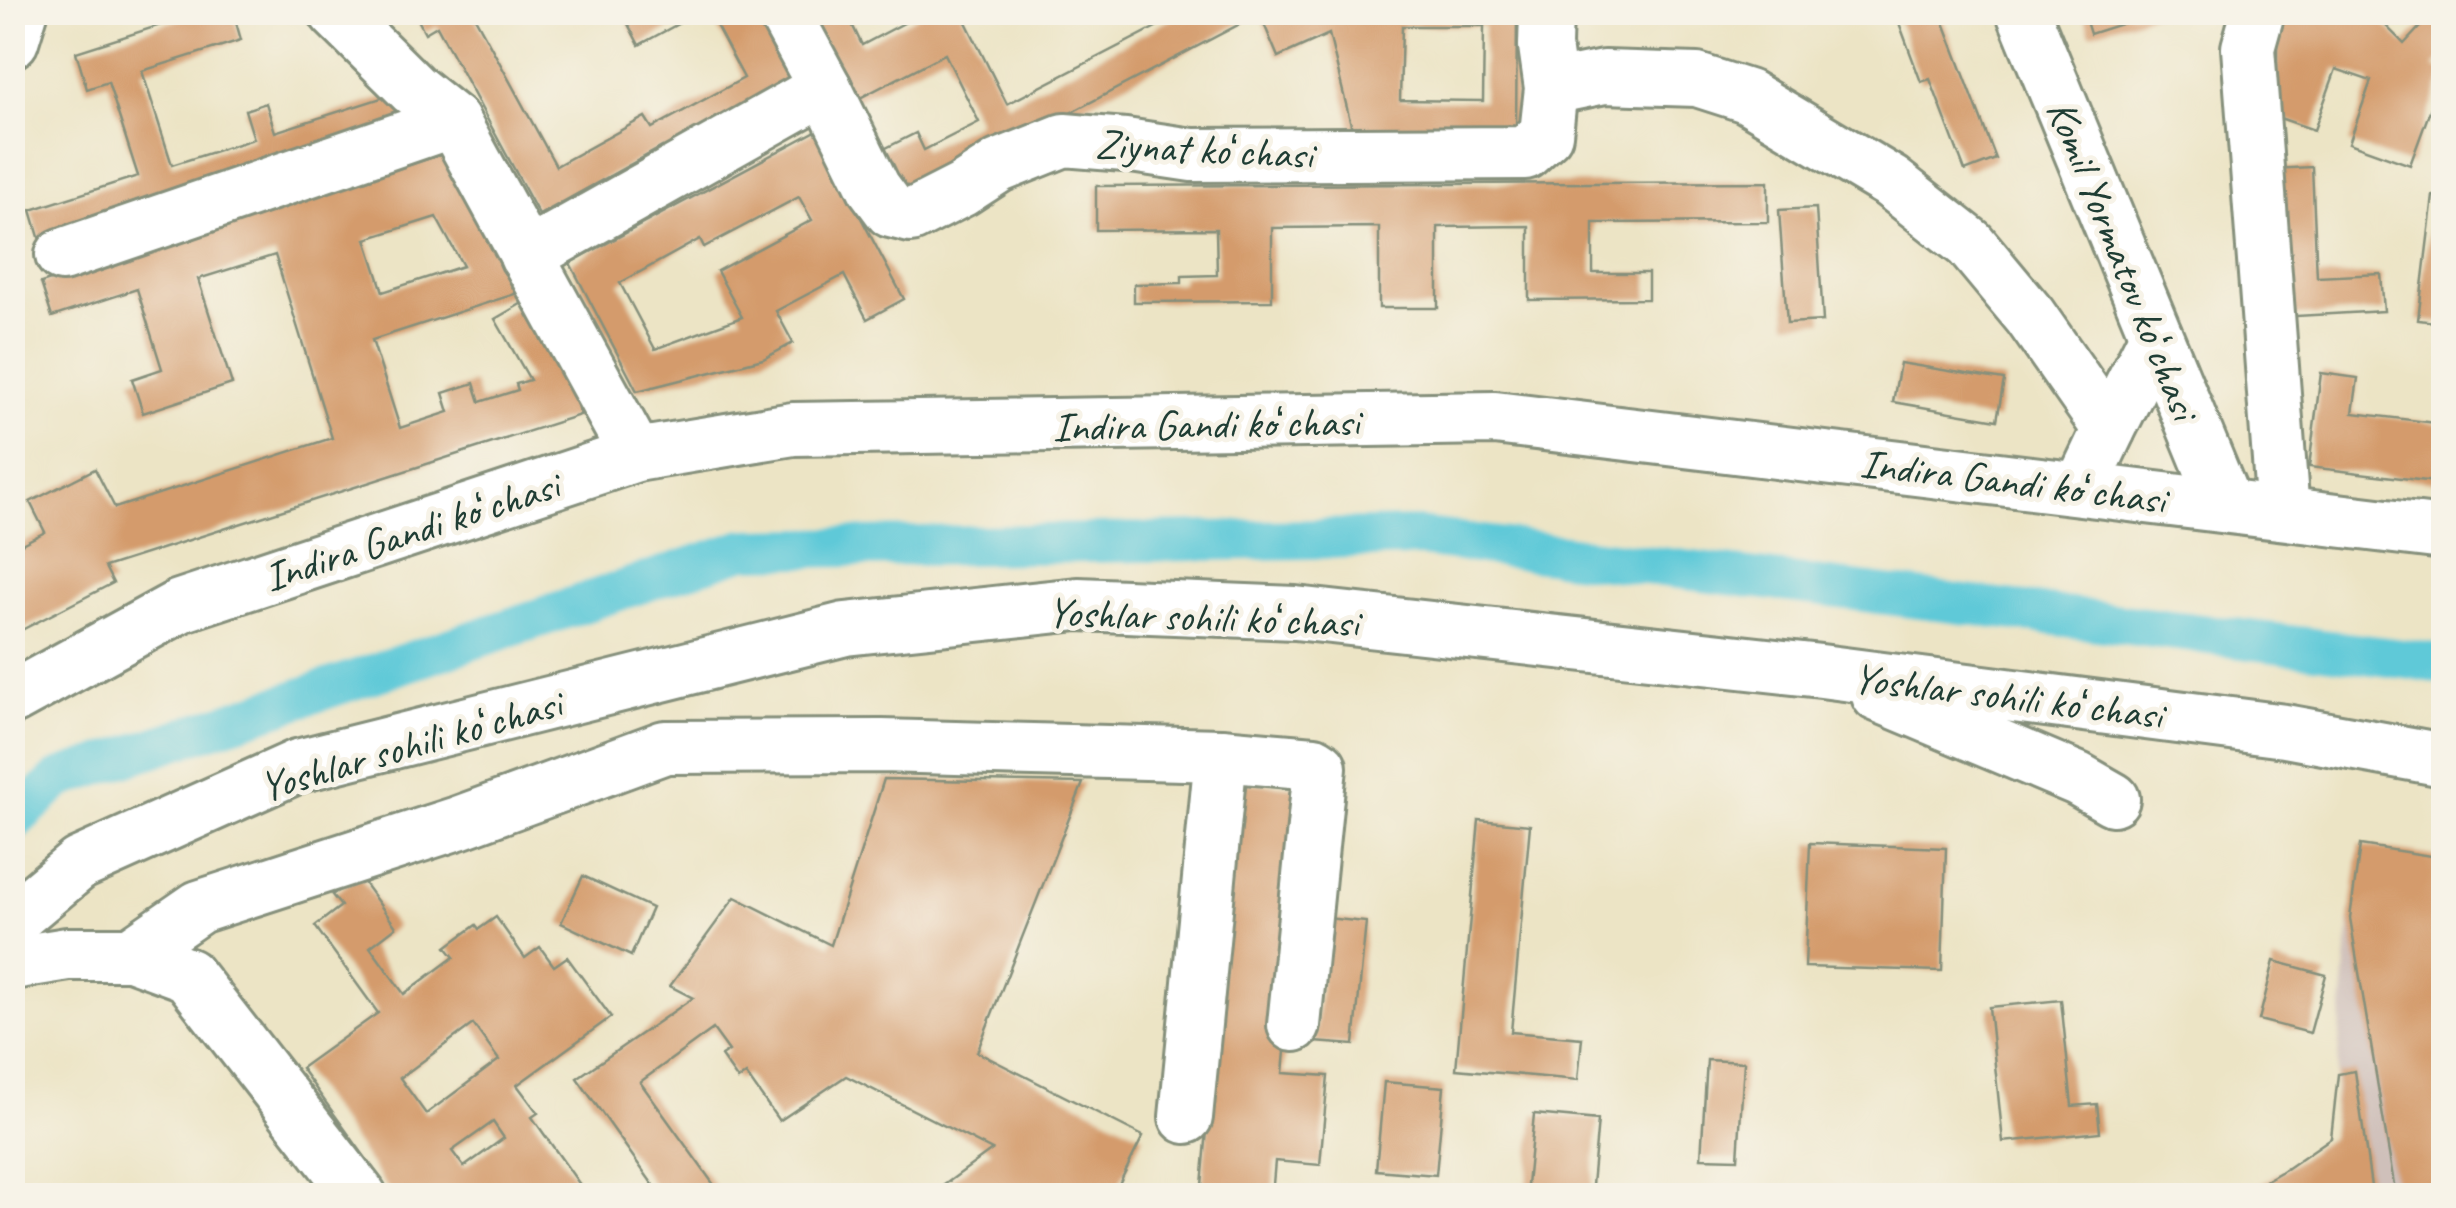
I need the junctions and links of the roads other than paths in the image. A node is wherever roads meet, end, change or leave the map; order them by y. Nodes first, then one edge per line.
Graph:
1 (21, 12) edge
2 (336, 12) edge
3 (379, 12) edge
4 (784, 12) edge
5 (1546, 12) edge
6 (2023, 12) edge
7 (2258, 12) edge
8 (13, 38) edge
9 (825, 88) junction
10 (1551, 88) junction
11 (412, 89) junction
12 (452, 122) junction
13 (62, 255) dead end
14 (526, 256) junction
15 (2156, 336) junction
16 (2108, 429) junction
17 (636, 455) junction
18 (2081, 488) junction
19 (2226, 506) junction
20 (2283, 513) junction
21 (2444, 533) edge
22 (1821, 671) junction
23 (12, 698) edge
24 (1221, 756) junction
25 (2444, 760) edge
26 (2113, 798) dead end
27 (12, 920) edge
28 (132, 954) junction
29 (12, 963) edge
30 (1294, 1025) dead end
31 (1186, 1116) dead end
32 (360, 1196) edge

1 - 8 street
2 - 11 street
3 - 11 street
4 - 9 street, Ziynat koʻchasi
5 - 10 street, Ziynat koʻchasi
6 - 15 street, Komil Yormatov koʻchasi
7 - 20 street
9 - 10 street, Ziynat koʻchasi
9 - 14 street
10 - 16 street
11 - 12 street
12 - 13 street
12 - 14 street
14 - 17 street
15 - 16 street
15 - 19 street, Komil Yormatov koʻchasi
16 - 18 street
17 - 18 street, Indira Gandi koʻchasi
17 - 23 street, Indira Gandi koʻchasi
18 - 19 street, Indira Gandi koʻchasi
19 - 20 street, Indira Gandi koʻchasi
20 - 21 street, Indira Gandi koʻchasi
22 - 25 street, Yoshlar sohili koʻchasi
22 - 26 street
22 - 27 street, Yoshlar sohili koʻchasi
24 - 28 street
24 - 30 street
24 - 31 street
28 - 29 street
28 - 32 street

